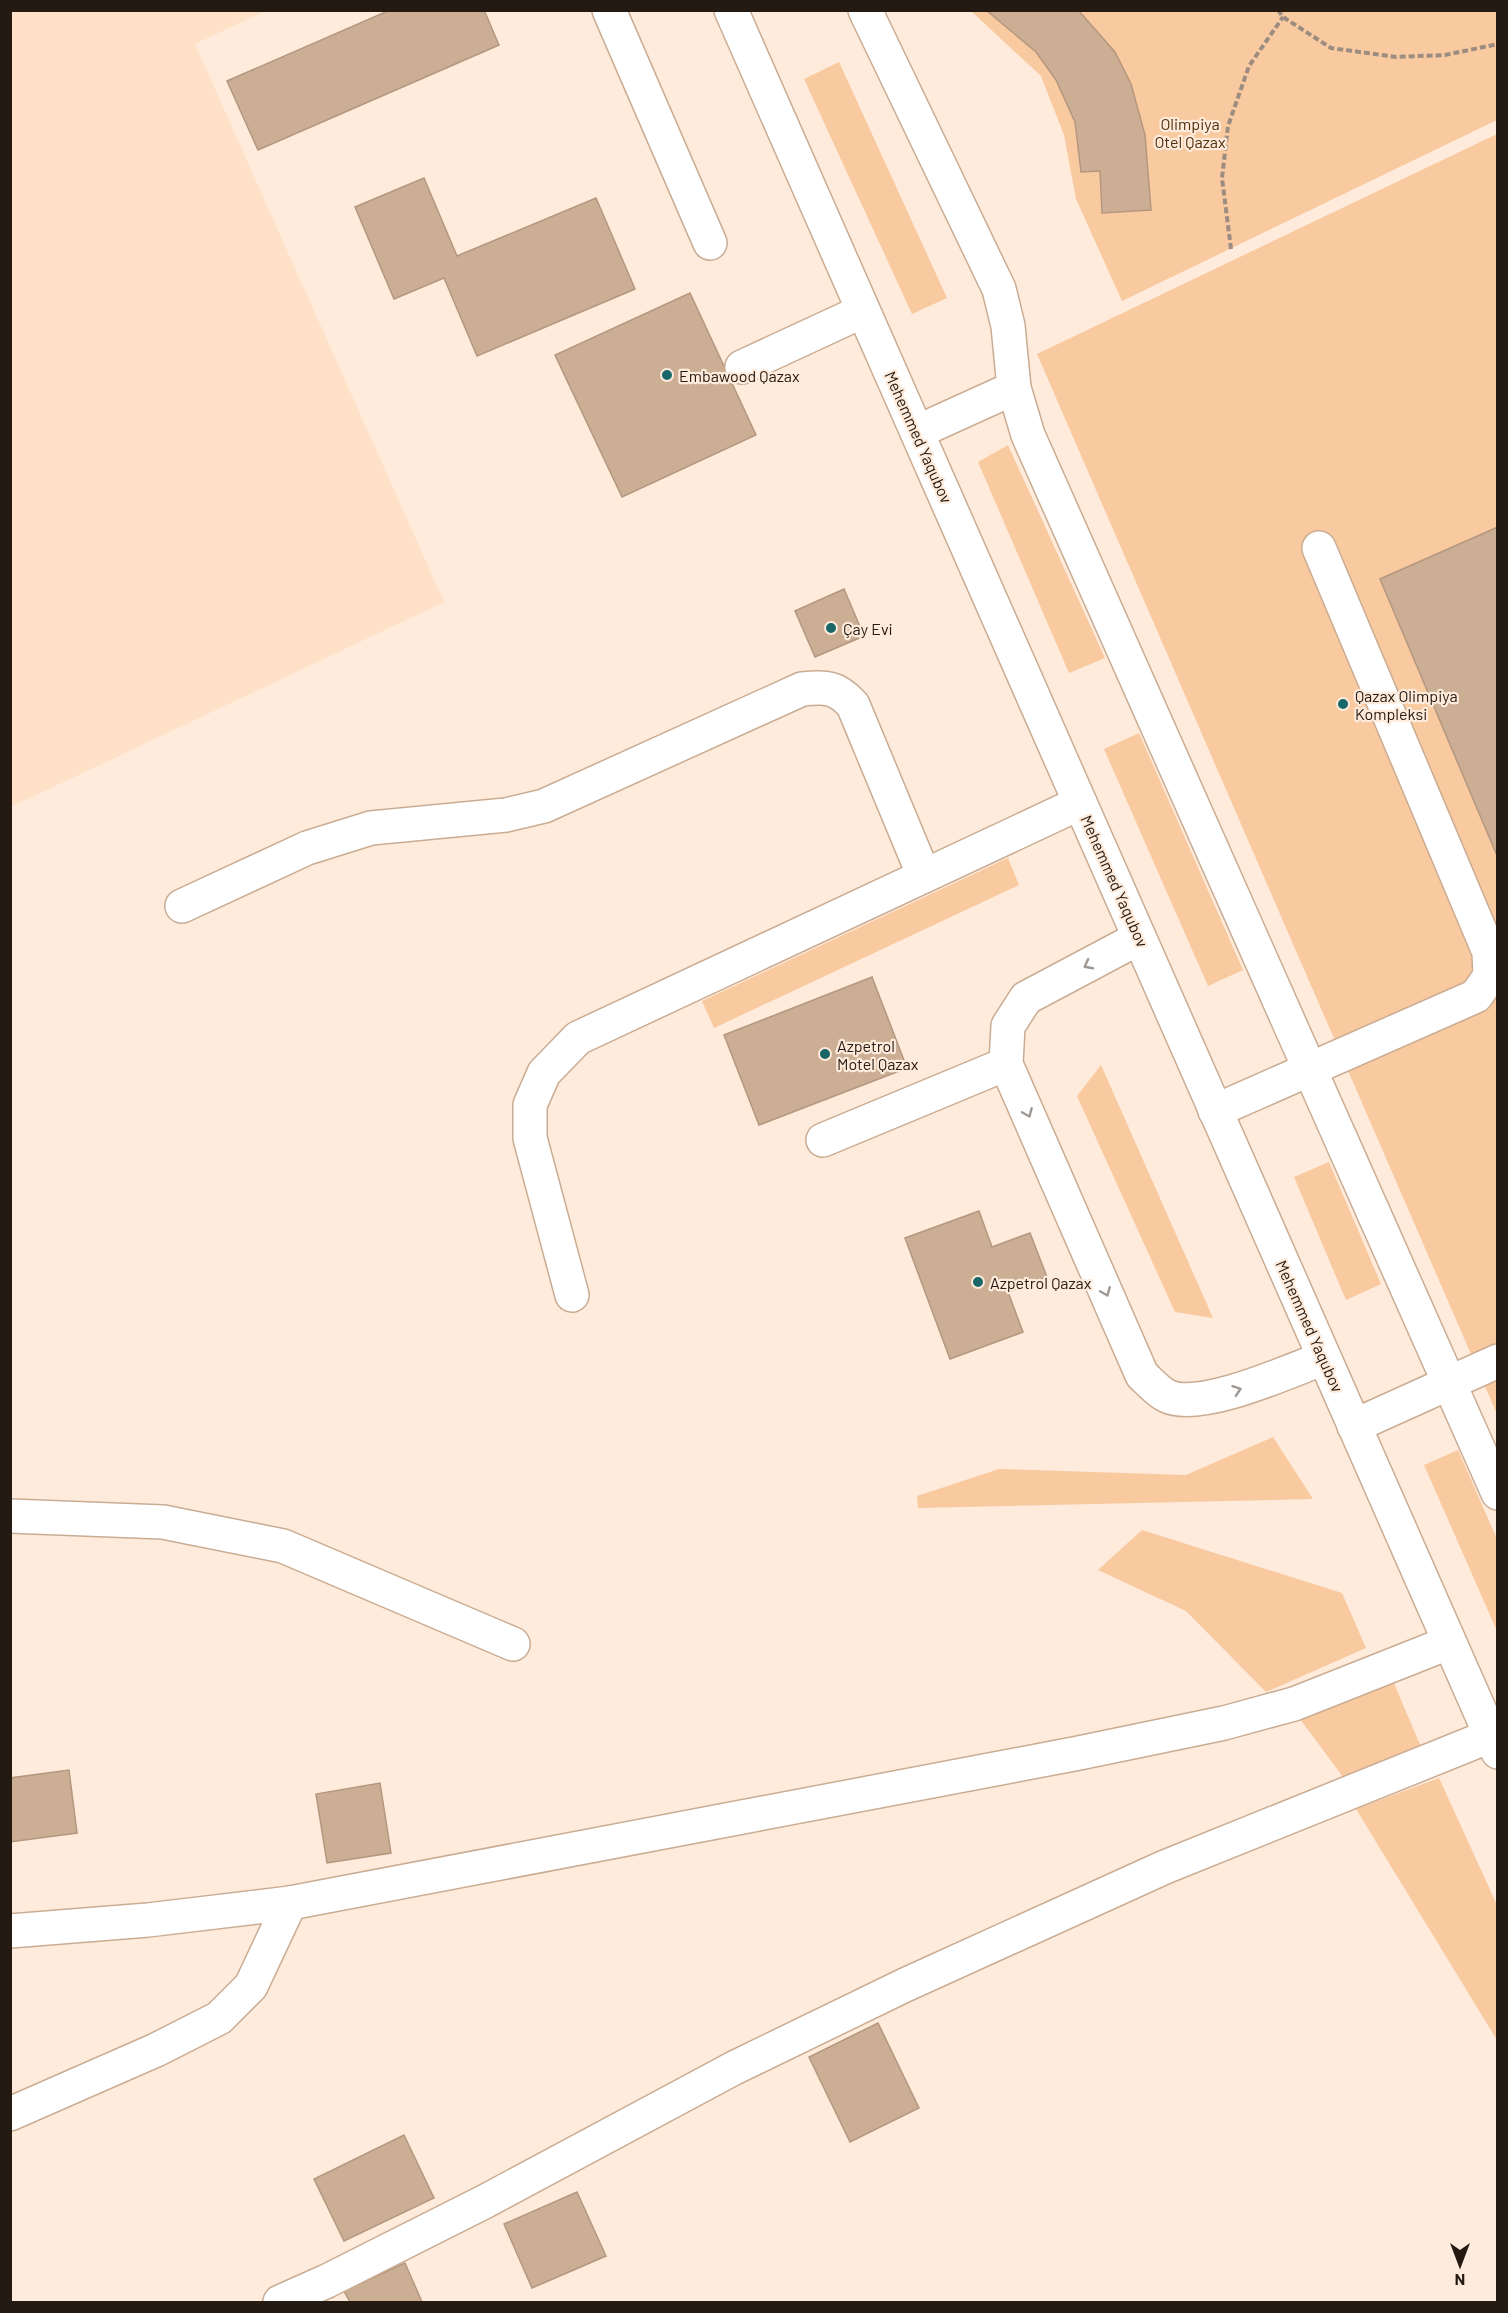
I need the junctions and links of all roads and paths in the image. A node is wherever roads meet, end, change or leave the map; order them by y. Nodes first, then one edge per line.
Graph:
1 (609, 10) edge
2 (731, 10) edge
3 (865, 10) edge
4 (1278, 10) edge
5 (1282, 17) junction
6 (1497, 44) edge
7 (710, 243) dead end
8 (1231, 249) dead end
9 (863, 311) junction
10 (742, 367) dead end
11 (1014, 388) junction
12 (917, 432) junction
13 (1319, 548) dead end
14 (1080, 803) junction
15 (924, 876) junction
16 (182, 906) dead end
17 (1139, 938) junction
18 (1006, 1064) junction
19 (1310, 1070) junction
20 (1215, 1111) junction
21 (823, 1140) dead end
22 (572, 1294) dead end
23 (1324, 1358) junction
24 (1497, 1362) edge
25 (1449, 1383) junction
26 (1354, 1426) junction
27 (1497, 1493) edge
28 (10, 1516) edge
29 (1449, 1643) junction
30 (513, 1644) dead end
31 (1494, 1744) edge
32 (290, 1903) junction
33 (10, 1931) edge
34 (10, 2114) edge
35 (280, 2302) edge

1 - 7 street
2 - 9 street, Mehemmed Yaqubov
3 - 11 street
4 - 5 path
5 - 6 path
5 - 8 path
9 - 10 street
9 - 12 street, Mehemmed Yaqubov
11 - 12 street
11 - 19 street
12 - 14 street, Mehemmed Yaqubov
13 - 19 street
14 - 15 street
14 - 17 street, Mehemmed Yaqubov
15 - 16 street
15 - 22 street
17 -> 18 street
17 - 20 street, Mehemmed Yaqubov
18 - 21 street
18 -> 23 street
19 - 20 street
19 - 25 street
20 - 23 street, Mehemmed Yaqubov
23 - 26 street, Mehemmed Yaqubov
24 - 25 street
25 - 26 street
25 - 27 street
26 - 29 street, Mehemmed Yaqubov
28 - 30 street
29 - 31 street, Mehemmed Yaqubov
29 - 32 street
31 - 35 street
32 - 33 street
32 - 34 street

